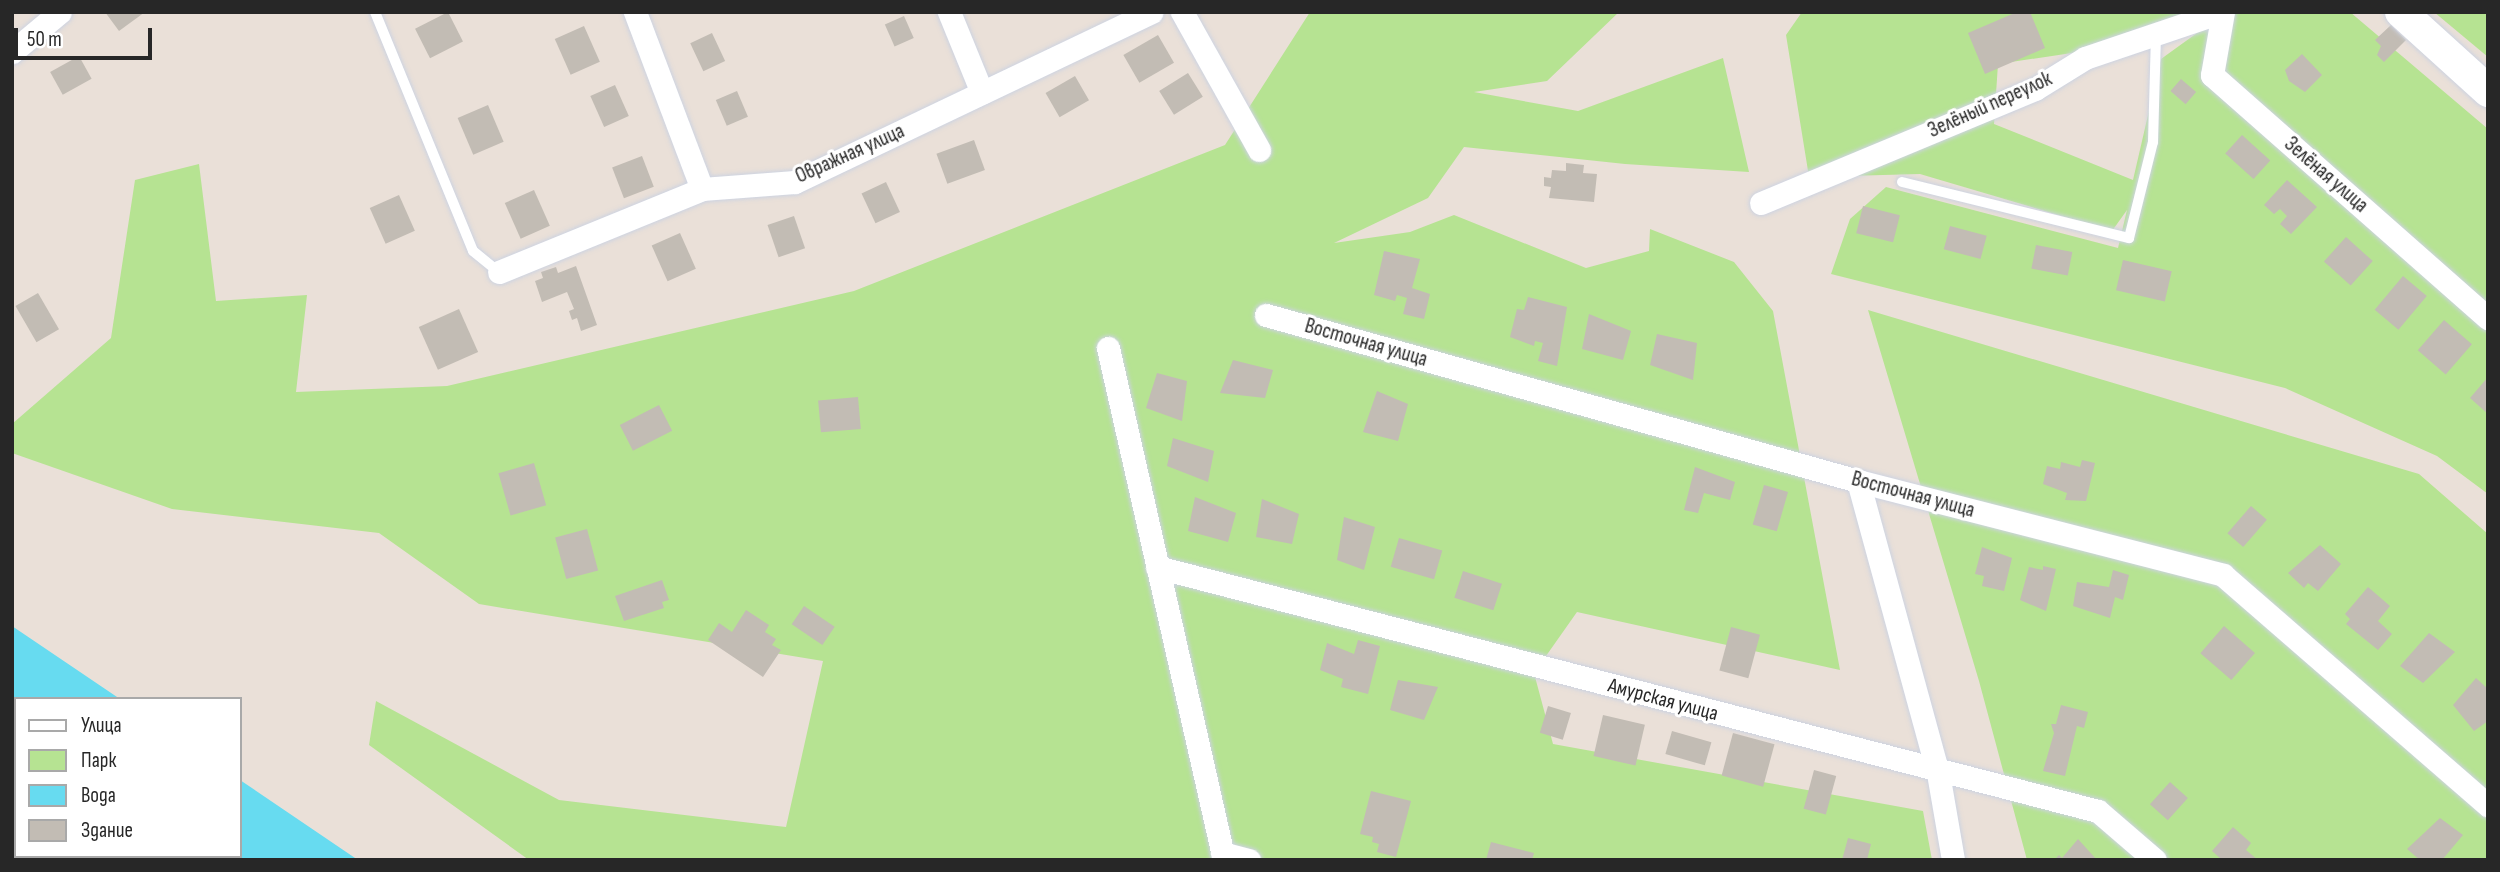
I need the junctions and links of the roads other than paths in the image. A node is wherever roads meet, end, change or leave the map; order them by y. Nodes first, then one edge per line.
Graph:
1 (60, 12) edge
2 (375, 12) edge
3 (635, 12) edge
4 (949, 12) edge
5 (1151, 12) edge
6 (1182, 12) edge
7 (2222, 12) edge
8 (2401, 12) edge
9 (2156, 34) junction
10 (12, 52) edge
11 (2488, 91) edge
12 (982, 93) junction
13 (1259, 150) dead end
14 (1902, 182) dead end
15 (702, 188) junction
16 (1761, 203) dead end
17 (499, 272) joint
18 (1266, 315) dead end
19 (2488, 318) edge
20 (1108, 348) dead end
21 (1858, 481) junction
22 (1157, 567) junction
23 (1938, 773) junction
24 (2488, 805) edge
25 (1223, 857) edge
26 (1249, 860) edge
27 (1953, 860) edge
28 (2155, 860) edge

1 - 10 street
2 - 17 lane
3 - 15 street
4 - 12 street
5 - 12 street, Овражная улица
6 - 13 street
7 - 9 street, Зелёный переулок
7 - 19 street, Зелёная улица
8 - 11 main road
9 - 14 lane
9 - 16 street, Зелёный переулок
12 - 15 street, Овражная улица
15 - 17 street, Овражная улица
18 - 21 street, Восточная улица
20 - 22 street
21 - 23 street
21 - 24 street, Восточная улица
22 - 23 street, Амурская улица
22 - 25 street
23 - 27 street
23 - 28 street, Амурская улица
25 - 26 street

